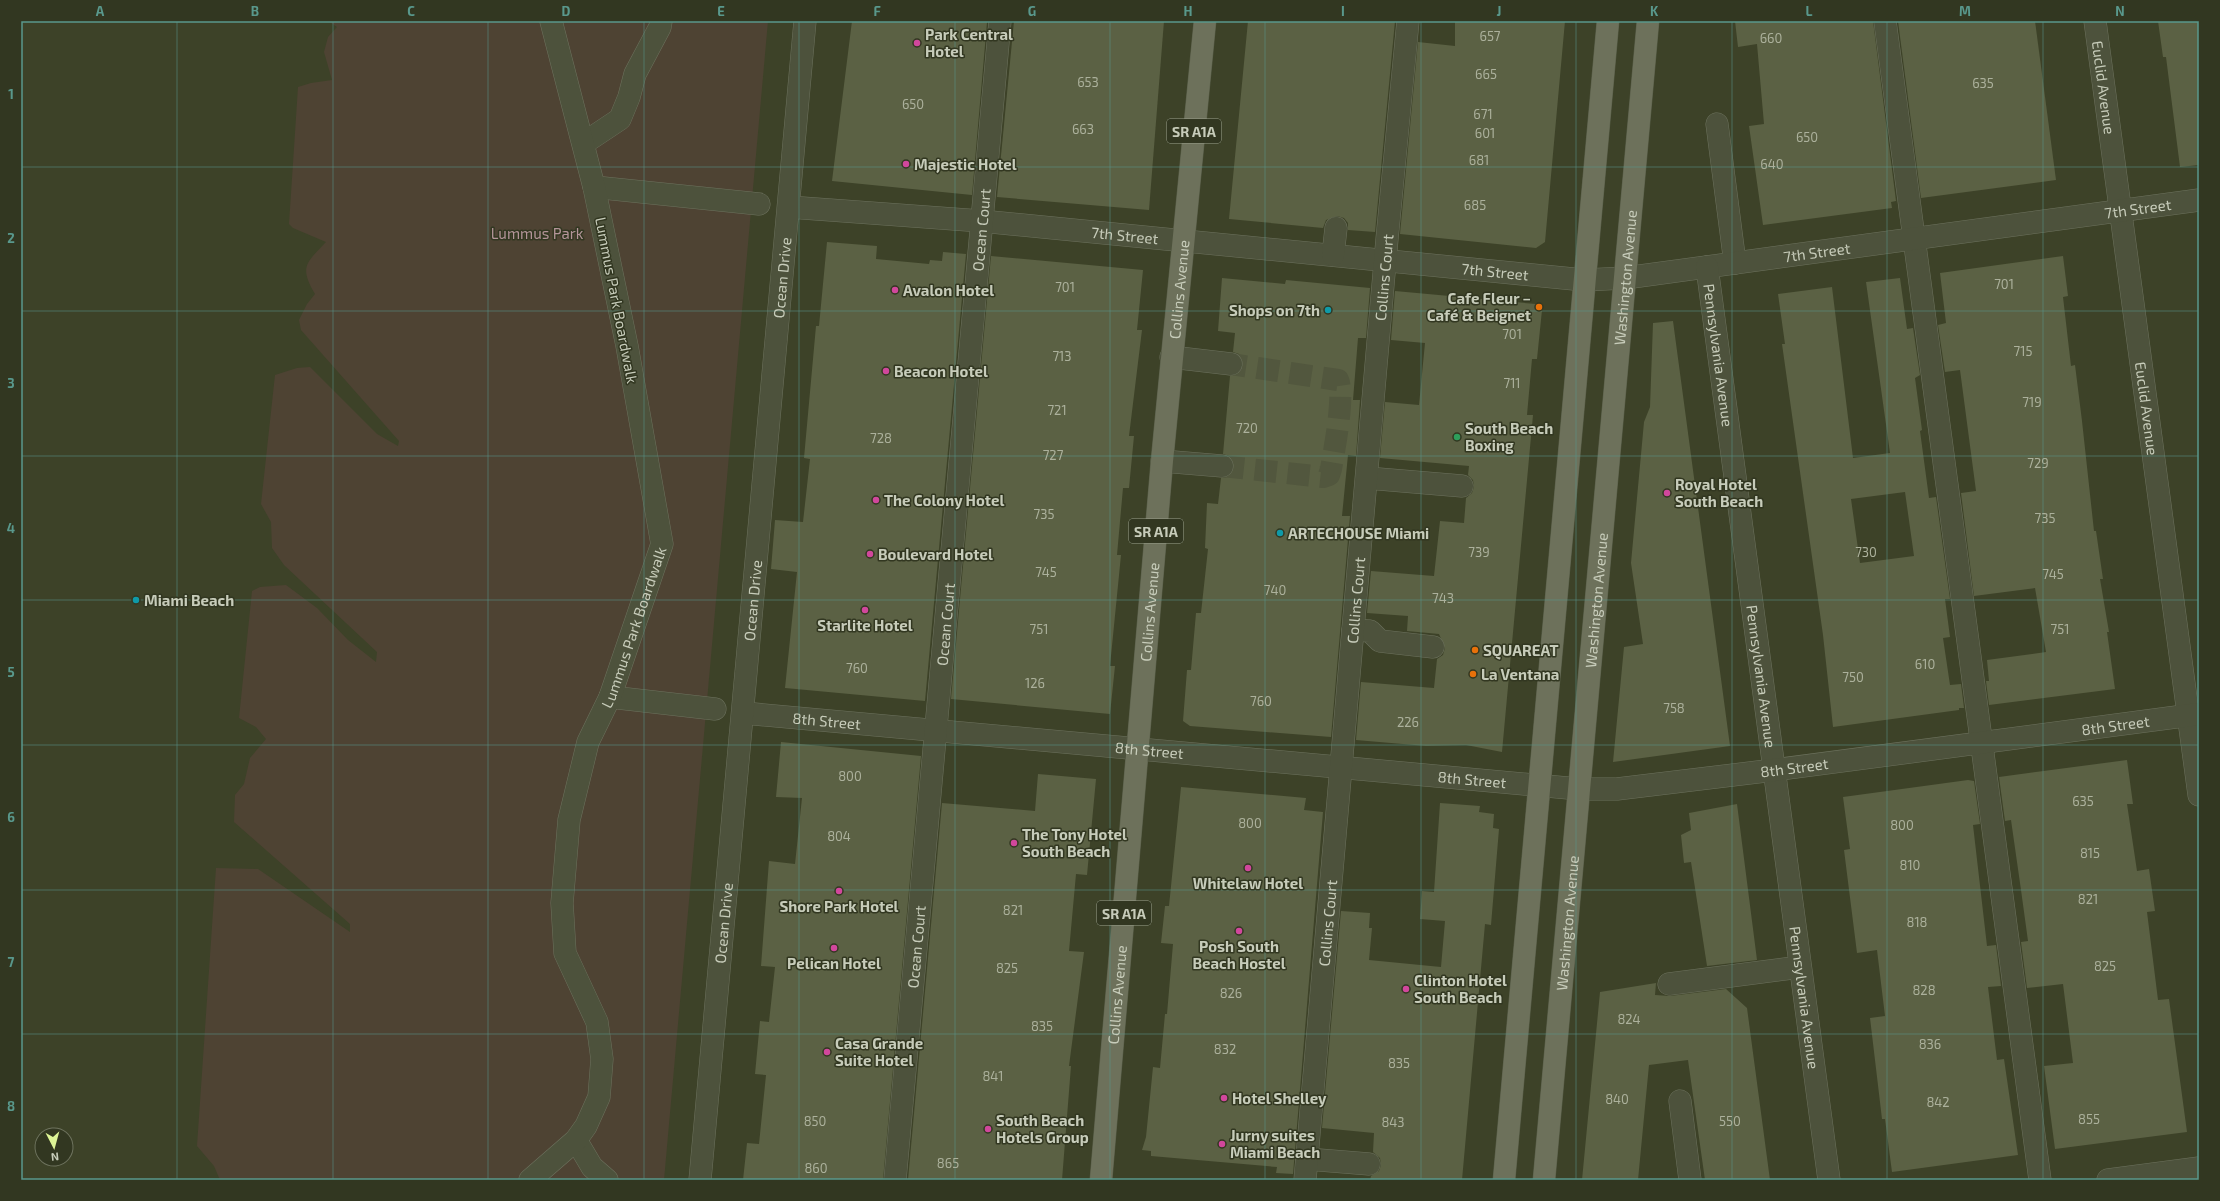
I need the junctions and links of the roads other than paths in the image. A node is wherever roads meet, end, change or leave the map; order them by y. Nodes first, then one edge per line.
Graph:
1 (551, 21) edge
2 (660, 21) edge
3 (805, 21) edge
4 (1000, 21) edge
5 (1205, 21) edge
6 (1408, 21) edge
7 (1608, 21) edge
8 (1648, 21) edge
9 (1885, 21) edge
10 (2095, 21) edge
11 (1716, 124) dead end
12 (584, 143) junction
13 (594, 187) junction
14 (2199, 200) edge
15 (758, 204) dead end
16 (789, 207) junction
17 (2120, 210) junction
18 (981, 221) junction
19 (1336, 228) dead end
20 (1915, 238) junction
21 (1183, 241) junction
22 (1333, 255) junction
23 (1385, 261) junction
24 (1734, 263) junction
25 (1707, 267) junction
26 (1625, 278) junction
27 (1584, 280) junction
28 (1171, 357) junction
29 (1231, 364) tunnel mouth
30 (1162, 461) junction
31 (1222, 466) tunnel mouth
32 (1367, 478) junction
33 (1462, 486) dead end
34 (1353, 630) junction
35 (1433, 647) dead end
36 (610, 697) junction
37 (714, 709) dead end
38 (743, 713) junction
39 (2194, 715) edge
40 (936, 730) junction
41 (1981, 743) junction
42 (1138, 749) junction
43 (1341, 766) junction
44 (1774, 770) junction
45 (1539, 786) junction
46 (1579, 789) junction
47 (2199, 795) edge
48 (1800, 967) junction
49 (1669, 984) dead end
50 (1680, 1101) dead end
51 (576, 1140) junction
52 (1369, 1164) dead end
53 (2199, 1168) edge
54 (1306, 1170) edge
55 (530, 1180) edge
56 (607, 1180) edge
57 (700, 1180) edge
58 (896, 1180) edge
59 (1101, 1180) edge
60 (1504, 1180) edge
61 (1544, 1180) edge
62 (1690, 1180) edge
63 (1829, 1180) edge
64 (2040, 1180) edge
65 (2108, 1180) edge

1 - 12 street, Lummus Park Boardwalk
2 - 12 street
3 - 16 street, Ocean Drive
4 - 18 street, Ocean Court
5 - 21 main road, Collins Avenue / SR A1A
6 - 23 street, Collins Court
7 - 27 main road
8 - 26 main road, Washington Avenue
9 - 20 street
10 - 17 street, Euclid Avenue
11 - 24 street
12 - 13 street, Lummus Park Boardwalk
13 - 15 street
13 - 36 street, Lummus Park Boardwalk
14 - 17 street, 7th Street
16 - 18 street, 7th Street
16 - 38 street, Ocean Drive
17 - 20 street, 7th Street
17 - 39 street, Euclid Avenue
18 - 21 street, 7th Street
18 - 40 street, Ocean Court
19 - 22 street
20 - 24 street, 7th Street
20 - 41 street
21 - 22 street, 7th Street
21 - 28 main road, Collins Avenue / SR A1A
22 - 23 street, 7th Street
23 - 27 street, 7th Street
23 - 32 street, Collins Court
24 - 25 street, 7th Street
25 - 26 street, 7th Street
25 - 44 street, Pennsylvania Avenue
26 - 27 street, 7th Street
26 - 46 main road, Washington Avenue
27 - 45 main road
28 - 29 street
28 - 30 main road, Collins Avenue / SR A1A
30 - 31 street
30 - 42 main road, Collins Avenue / SR A1A
32 - 33 street
32 - 34 street, Collins Court
34 - 35 street
34 - 43 street, Collins Court
36 - 37 street
36 - 51 street, Lummus Park Boardwalk
38 - 40 street, 8th Street
38 - 57 street, Ocean Drive
39 - 41 street, 8th Street
39 - 47 street, Euclid Avenue
40 - 42 street, 8th Street
40 - 58 street, Ocean Court
41 - 44 street, 8th Street
41 - 64 street
42 - 43 street, 8th Street
42 - 59 main road, Collins Avenue / SR A1A
43 - 45 street, 8th Street
43 - 54 street, Collins Court
44 - 46 street, 8th Street
44 - 48 street, Pennsylvania Avenue
45 - 46 street, 8th Street
45 - 60 main road
46 - 61 main road, Washington Avenue
48 - 49 street
48 - 63 street, Pennsylvania Avenue
50 - 62 street
51 - 55 street, Lummus Park Boardwalk
51 - 56 street
52 - 54 street
53 - 65 street

